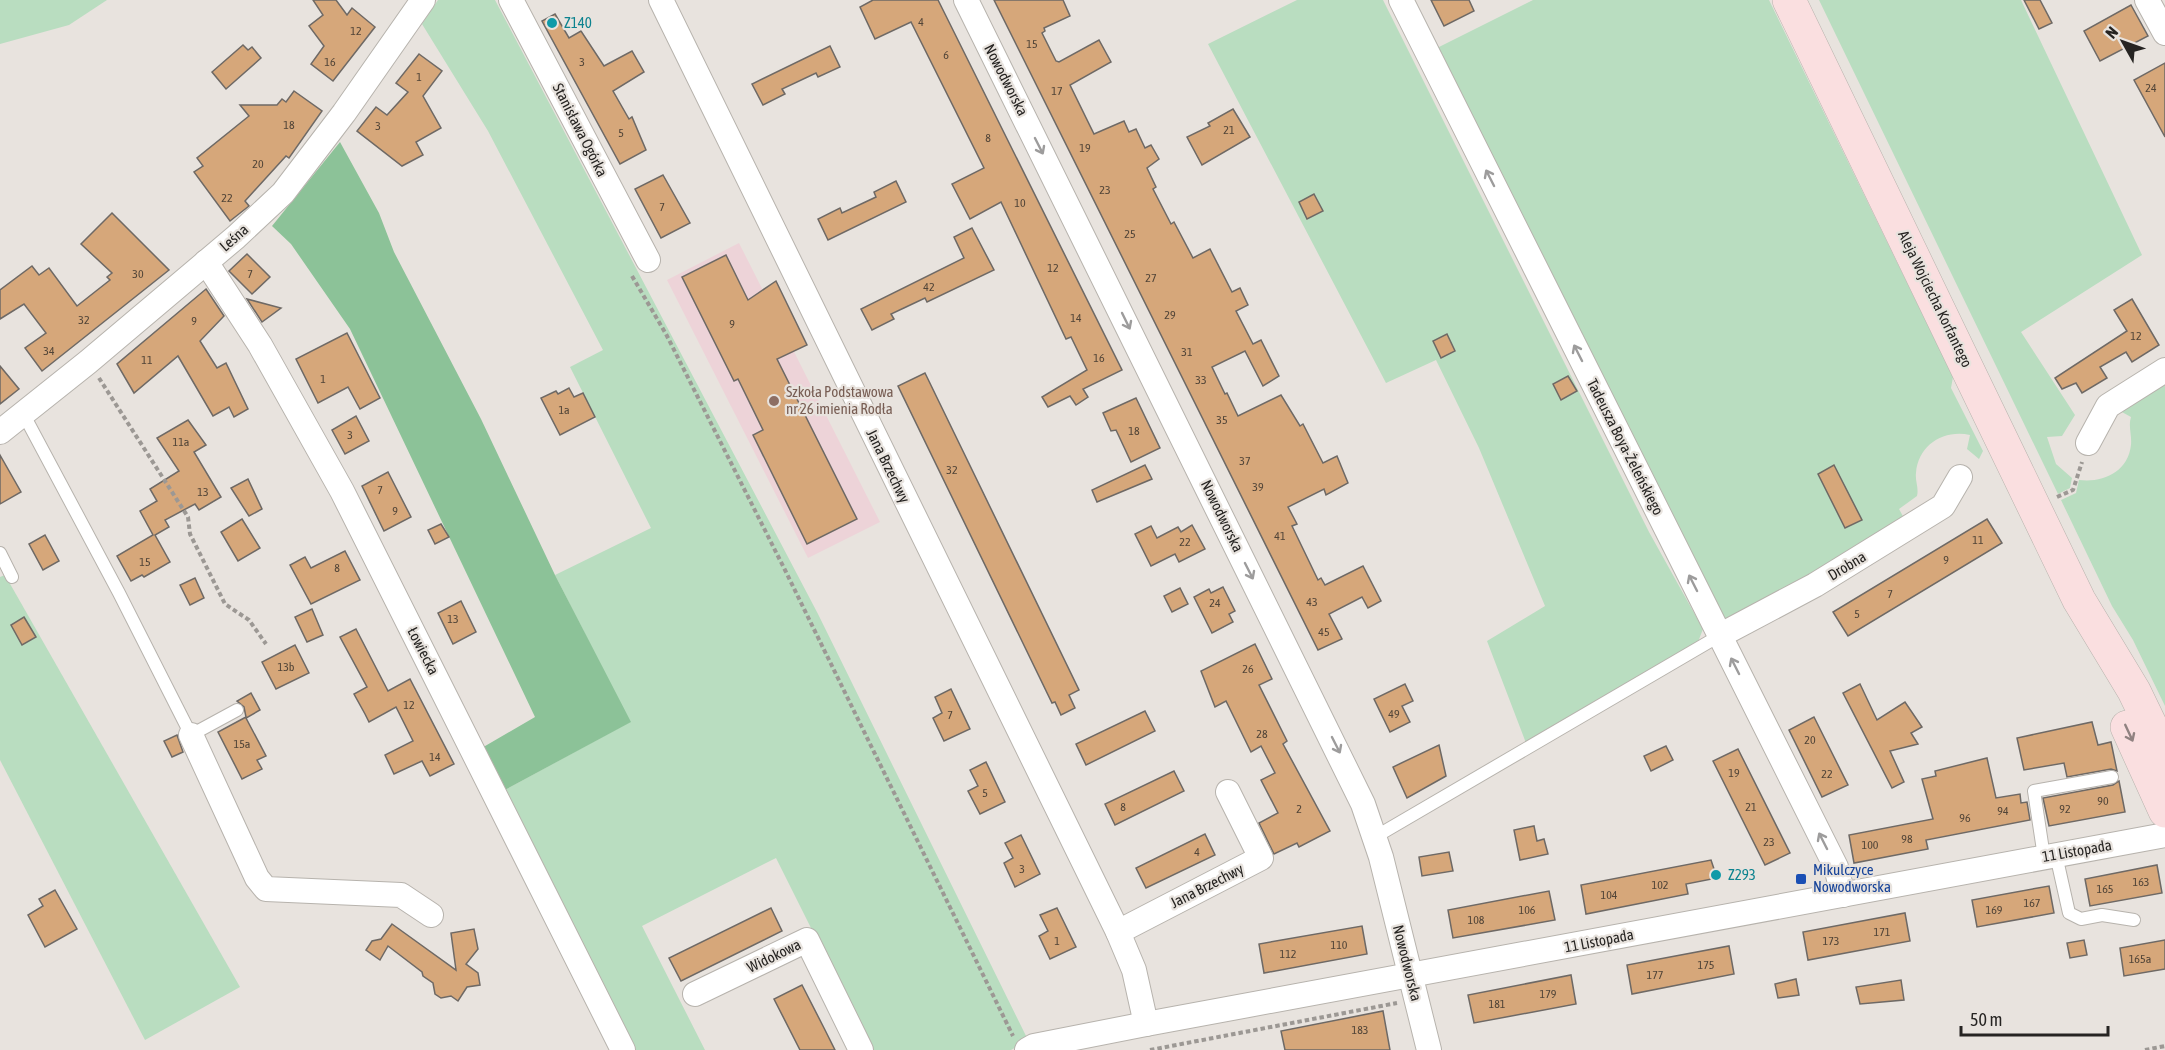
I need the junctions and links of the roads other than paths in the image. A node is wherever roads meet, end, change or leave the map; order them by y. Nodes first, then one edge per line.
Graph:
1 (423, 0) edge
2 (511, 0) edge
3 (661, 0) edge
4 (966, 0) edge
5 (1401, 0) edge
6 (1789, 0) edge
7 (2147, 0) edge
8 (2165, 33) edge
9 (206, 262) junction
10 (638, 264) road end
11 (2165, 370) edge
12 (24, 416) junction
13 (0, 432) edge
14 (2088, 443) road end
15 (1959, 477) dead end
16 (0, 553) edge
17 (12, 577) dead end
18 (2079, 600) junction
19 (1719, 636) junction
20 (237, 710) dead end
21 (191, 735) junction
22 (2165, 755) edge
23 (2112, 777) dead end
24 (1228, 792) dead end
25 (2165, 811) edge
26 (2165, 835) edge
27 (1375, 837) junction
28 (2050, 856) junction
29 (1843, 895) junction
30 (431, 915) dead end
31 (2134, 920) dead end
32 (1118, 932) junction
33 (1411, 977) junction
34 (695, 994) dead end
35 (1146, 1024) junction
36 (1025, 1045) edge
37 (623, 1050) edge
38 (861, 1050) edge
39 (1429, 1050) edge

1 - 9 street, Leśna
2 - 10 street, Stanisława Ogórka
3 - 32 street, Jana Brzechwy
4 -> 27 street, Nowodworska
19 -> 5 street, Tadeusza Boya-Żeleńskiego
6 - 18 main road, Aleja Wojciecha Korfantego
7 - 8 street
9 - 12 street, Leśna
9 - 37 street, Łowiecka
11 - 14 street
12 - 13 street, Leśna
12 - 21 lane
15 - 19 street, Drobna
16 - 17 lane
18 - 22 main road, Aleja Wojciecha Korfantego
18 -> 25 main road, Aleja Wojciecha Korfantego
19 - 27 lane
29 -> 19 street, Tadeusza Boya-Żeleńskiego
20 - 21 lane
21 - 30 street
23 - 28 lane
24 - 32 street, Jana Brzechwy
26 - 28 street, 11 Listopada
27 - 33 street, Nowodworska
28 - 29 street, 11 Listopada
28 - 31 lane
29 - 33 street, 11 Listopada
32 - 35 street, Jana Brzechwy
33 - 35 street, 11 Listopada
33 - 39 street, Nowodworska
34 - 38 street, Widokowa
35 - 36 street, 11 Listopada

